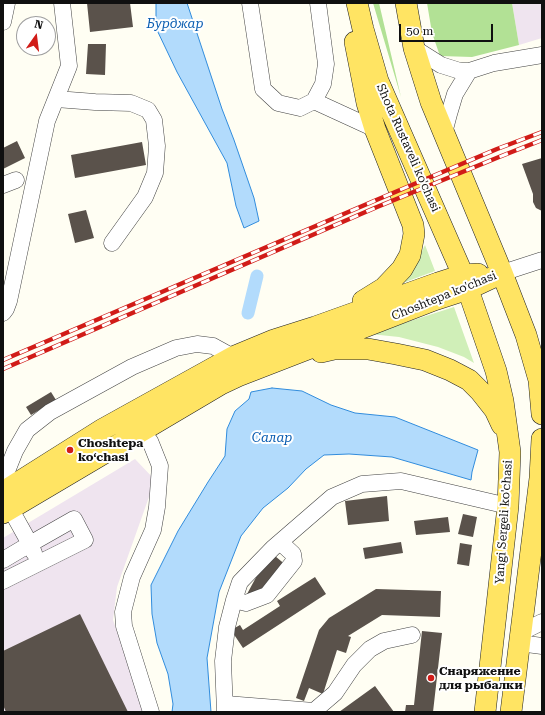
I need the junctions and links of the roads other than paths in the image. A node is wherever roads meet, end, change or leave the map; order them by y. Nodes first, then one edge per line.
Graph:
1 (7, 3) edge
2 (62, 3) edge
3 (250, 3) edge
4 (318, 3) edge
5 (348, 3) edge
6 (357, 3) edge
7 (406, 3) edge
8 (3, 22) edge
9 (414, 48) junction
10 (542, 55) edge
11 (469, 71) junction
12 (56, 99) junction
13 (314, 101) junction
14 (375, 129) junction
15 (444, 134) junction
16 (112, 244) dead end
17 (542, 260) edge
18 (502, 273) junction
19 (466, 282) junction
20 (3, 313) edge
21 (315, 327) junction
22 (279, 360) junction
23 (235, 366) junction
24 (542, 414) edge
25 (542, 439) edge
26 (150, 441) dead end
27 (510, 452) junction
28 (542, 452) edge
29 (3, 481) edge
30 (5, 504) edge
31 (508, 506) junction
32 (540, 508) edge
33 (280, 542) junction
34 (30, 544) junction
35 (3, 560) edge
36 (40, 562) junction
37 (3, 581) edge
38 (234, 600) junction
39 (542, 622) edge
40 (412, 635) dead end
41 (520, 638) junction
42 (542, 646) edge
43 (225, 708) edge
44 (151, 712) edge
45 (485, 712) edge
46 (511, 712) edge

1 - 8 street
2 - 12 street
3 - 13 street
4 - 13 street
5 - 14 main road
6 - 19 main road, Shota Rustaveli ko'chasi
7 - 9 main road
9 - 11 street
9 - 15 main road
10 - 11 street
11 - 15 street
12 - 16 street
12 - 20 street
13 - 14 street
14 - 21 main road
15 - 18 main road
17 - 18 street
18 - 19 main road, Choshtepa ko'chasi
18 - 24 main road
19 - 21 main road, Choshtepa ko'chasi
19 - 22 main road, Choshtepa ko'chasi
19 - 27 main road, Yangi Sergeli ko'chasi
21 - 23 main road, Choshtepa ko'chasi
22 - 23 main road, Choshtepa ko'chasi
22 - 27 main road
23 - 29 street
23 - 30 main road, Choshtepa ko'chasi
25 - 28 main road
26 - 44 street
27 - 31 main road, Yangi Sergeli ko'chasi
28 - 32 main road
30 - 34 street
31 - 33 street
31 - 45 main road, Yangi Sergeli ko'chasi
32 - 41 main road
33 - 38 street
33 - 38 street
34 - 35 street
34 - 36 street
34 - 36 street
36 - 37 street
38 - 43 street
39 - 41 street
40 - 43 street
41 - 42 street
41 - 46 main road

